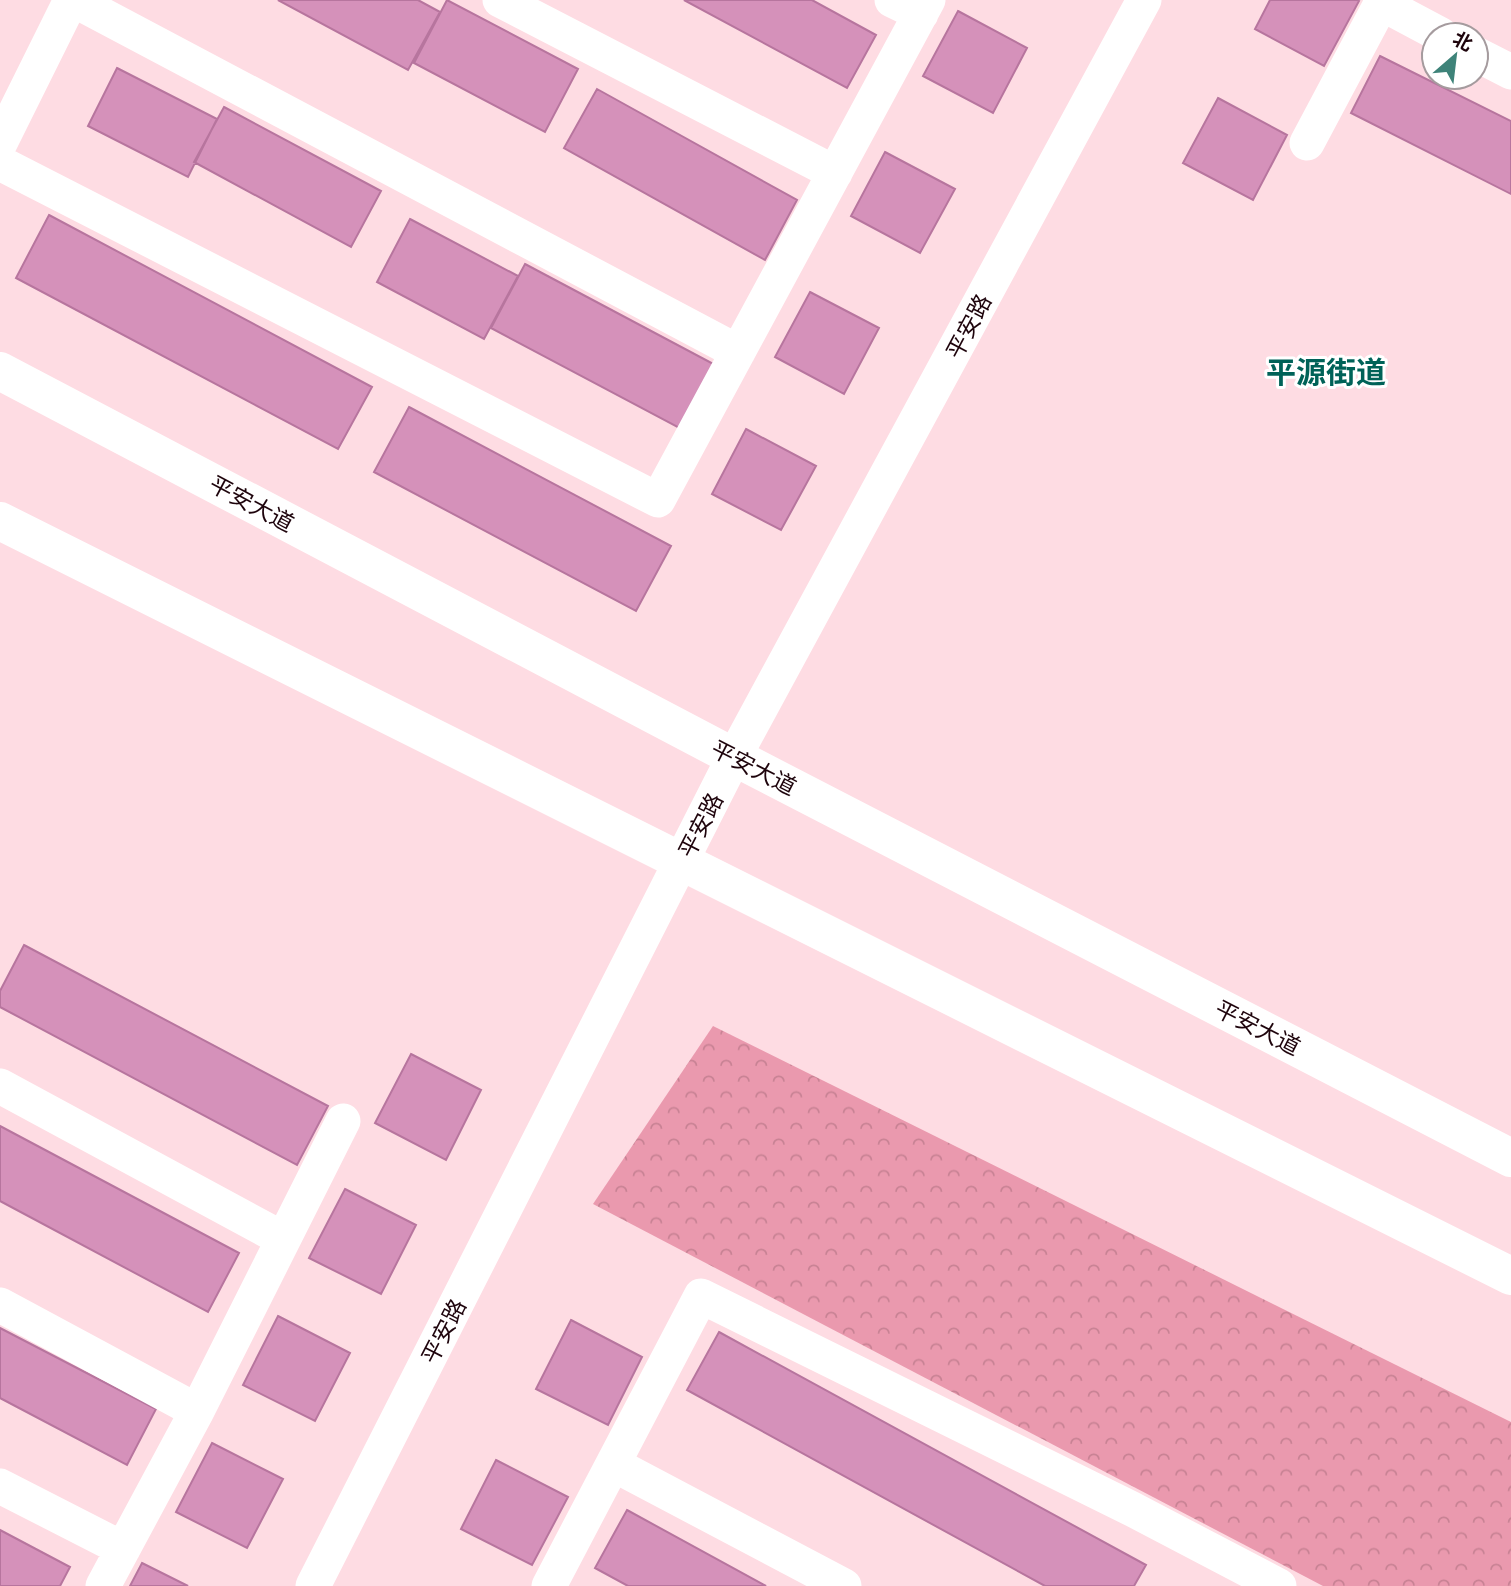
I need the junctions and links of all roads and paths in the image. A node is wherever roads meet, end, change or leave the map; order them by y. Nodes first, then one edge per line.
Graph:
1 (73, 0) edge
2 (500, 0) edge
3 (1144, 0) edge
4 (1382, 1) edge
5 (914, 5) edge
6 (1420, 23) edge
7 (1490, 61) edge
8 (1511, 72) edge
9 (0, 143) edge
10 (1307, 143) dead end
11 (0, 163) edge
12 (835, 173) junction
13 (738, 352) junction
14 (0, 371) edge
15 (0, 521) edge
16 (734, 757) junction
17 (681, 862) junction
18 (0, 1086) edge
19 (344, 1121) dead end
20 (1511, 1158) edge
21 (283, 1239) junction
22 (1511, 1276) edge
23 (0, 1305) edge
24 (197, 1411) junction
25 (613, 1464) junction
26 (0, 1486) edge
27 (123, 1549) junction
28 (103, 1586) edge
29 (313, 1586) edge
30 (549, 1586) edge
31 (844, 1586) edge
32 (1279, 1586) edge

1 - 9 street
1 - 13 street
2 - 12 street
3 - 16 street, 平安路
4 - 6 street
4 - 10 street
5 - 12 street
7 - 8 street
11 - 13 street
12 - 13 street
14 - 16 main road, 平安大道
15 - 17 main road
16 - 17 street, 平安路
16 - 20 main road, 平安大道
17 - 22 main road
17 - 29 street, 平安路
18 - 21 street
19 - 21 street
21 - 24 street
23 - 24 street
24 - 27 street
25 - 30 street
25 - 31 street
25 - 32 street
26 - 27 street
27 - 28 street

